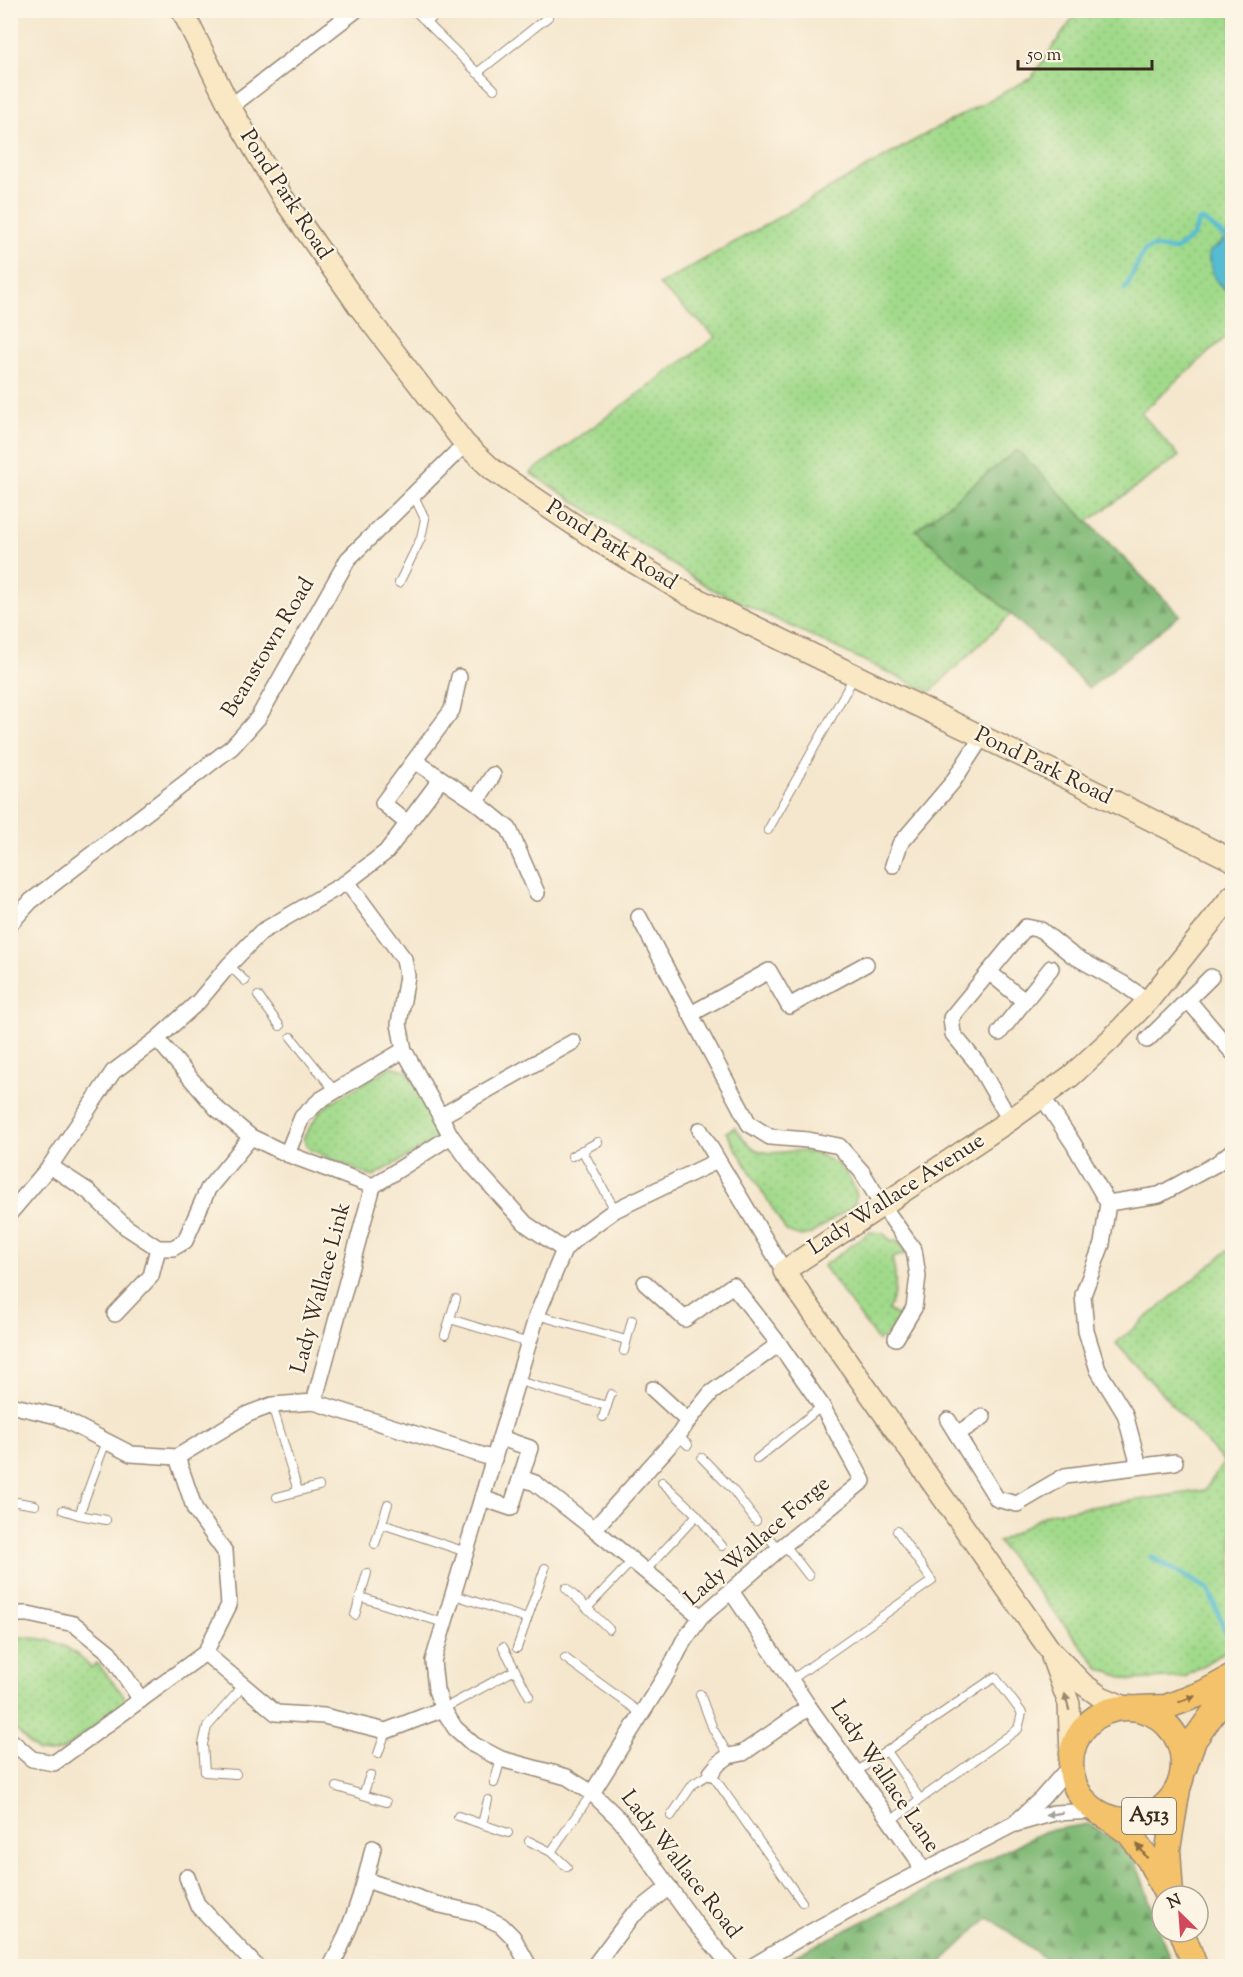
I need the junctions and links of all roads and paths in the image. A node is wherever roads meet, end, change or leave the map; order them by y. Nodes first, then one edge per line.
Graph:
1 (182, 10) edge
2 (356, 10) edge
3 (414, 10) edge
4 (440, 10) edge
5 (548, 17) dead end
6 (427, 23) junction
7 (477, 72) junction
8 (495, 89) dead end
9 (230, 107) junction
10 (465, 444) junction
11 (413, 494) junction
12 (399, 583) dead end
13 (854, 675) junction
14 (459, 677) dead end
15 (982, 737) junction
16 (415, 761) junction
17 (493, 775) dead end
18 (441, 780) junction
19 (476, 802) junction
20 (407, 823) junction
21 (768, 830) dead end
22 (1233, 860) edge
23 (893, 865) dead end
24 (347, 882) junction
25 (537, 893) dead end
26 (1233, 896) edge
27 (639, 917) dead end
28 (10, 924) edge
29 (867, 964) dead end
30 (229, 965) junction
31 (1051, 968) dead end
32 (989, 972) junction
33 (1211, 977) dead end
34 (245, 981) dead end
35 (258, 996) dead end
36 (1188, 1000) junction
37 (1024, 1001) junction
38 (1148, 1001) junction
39 (691, 1014) junction
40 (280, 1026) dead end
41 (999, 1033) dead end
42 (291, 1037) dead end
43 (157, 1039) junction
44 (1147, 1040) dead end
45 (573, 1042) dead end
46 (404, 1050) junction
47 (1233, 1052) edge
48 (334, 1090) junction
49 (1043, 1098) junction
50 (441, 1116) junction
51 (1010, 1120) junction
52 (700, 1130) dead end
53 (451, 1136) junction
54 (251, 1137) junction
55 (598, 1142) dead end
56 (582, 1150) junction
57 (1233, 1150) edge
58 (287, 1154) junction
59 (572, 1156) dead end
60 (717, 1161) junction
61 (50, 1166) junction
62 (373, 1186) junction
63 (1108, 1203) junction
64 (882, 1205) junction
65 (615, 1210) junction
66 (10, 1213) edge
67 (158, 1248) junction
68 (564, 1250) junction
69 (784, 1271) junction
70 (645, 1283) dead end
71 (456, 1299) dead end
72 (115, 1314) dead end
73 (537, 1315) junction
74 (450, 1319) junction
75 (632, 1320) dead end
76 (445, 1335) dead end
77 (896, 1338) dead end
78 (626, 1340) junction
79 (529, 1343) junction
80 (779, 1344) junction
81 (624, 1351) dead end
82 (518, 1380) junction
83 (653, 1389) dead end
84 (611, 1394) dead end
85 (314, 1401) junction
86 (10, 1404) edge
87 (272, 1405) junction
88 (607, 1406) junction
89 (822, 1406) junction
90 (603, 1417) dead end
91 (983, 1417) dead end
92 (948, 1420) dead end
93 (688, 1421) junction
94 (957, 1434) junction
95 (501, 1438) junction
96 (106, 1441) junction
97 (177, 1457) junction
98 (702, 1458) dead end
99 (494, 1459) junction
100 (757, 1459) dead end
101 (1175, 1462) dead end
102 (1138, 1466) junction
103 (521, 1478) junction
104 (662, 1482) dead end
105 (319, 1486) dead end
106 (298, 1491) junction
107 (277, 1497) dead end
108 (482, 1498) junction
109 (10, 1501) edge
110 (388, 1504) dead end
111 (35, 1505) dead end
112 (63, 1510) dead end
113 (79, 1515) junction
114 (697, 1515) junction
115 (106, 1520) dead end
116 (756, 1521) dead end
117 (382, 1524) junction
118 (594, 1528) junction
119 (897, 1531) dead end
120 (768, 1537) dead end
121 (375, 1544) dead end
122 (722, 1546) dead end
123 (782, 1547) junction
124 (466, 1552) junction
125 (633, 1560) junction
126 (545, 1568) dead end
127 (645, 1571) junction
128 (367, 1573) dead end
129 (809, 1576) dead end
130 (566, 1588) dead end
131 (731, 1591) junction
132 (452, 1594) junction
133 (360, 1597) junction
134 (587, 1608) junction
135 (10, 1614) edge
136 (355, 1616) dead end
137 (701, 1617) junction
138 (527, 1619) junction
139 (444, 1623) junction
140 (609, 1629) dead end
141 (503, 1647) dead end
142 (517, 1648) dead end
143 (1050, 1650) junction
144 (205, 1653) junction
145 (565, 1658) dead end
146 (515, 1670) junction
147 (1233, 1677) edge
148 (791, 1680) junction
149 (244, 1685) junction
150 (1233, 1687) edge
151 (700, 1694) dead end
152 (529, 1696) dead end
153 (141, 1700) junction
154 (809, 1707) junction
155 (1131, 1708) junction
156 (443, 1709) junction
157 (642, 1714) junction
158 (386, 1731) junction
159 (10, 1740) edge
160 (887, 1751) junction
161 (378, 1754) dead end
162 (729, 1756) junction
163 (501, 1759) junction
164 (1071, 1760) junction
165 (856, 1772) junction
166 (711, 1773) junction
167 (236, 1774) dead end
168 (370, 1775) dead end
169 (1180, 1780) junction
170 (494, 1783) dead end
171 (337, 1787) dead end
172 (592, 1793) junction
173 (363, 1795) junction
174 (920, 1799) junction
175 (488, 1800) dead end
176 (386, 1802) dead end
177 (1101, 1814) junction
178 (458, 1816) dead end
179 (671, 1816) dead end
180 (890, 1821) junction
181 (482, 1824) junction
182 (1012, 1825) junction
183 (508, 1833) dead end
184 (530, 1841) dead end
185 (374, 1848) dead end
186 (551, 1852) junction
187 (567, 1867) dead end
188 (922, 1872) junction
189 (187, 1877) dead end
190 (366, 1880) junction
191 (1162, 1884) edge
192 (1169, 1884) edge
193 (669, 1887) junction
194 (802, 1902) dead end
195 (1187, 1944) edge
196 (256, 1966) edge
197 (331, 1966) edge
198 (529, 1966) edge
199 (594, 1966) edge
200 (731, 1966) edge
201 (753, 1966) edge
202 (1195, 1966) edge

1 - 9 main road, Pond Park Road
2 - 9 street
3 - 6 lane
4 - 6 lane
5 - 7 lane
6 - 7 lane
7 - 8 lane
9 - 10 main road, Pond Park Road
10 - 11 street, Beanstown Road
10 - 13 main road, Pond Park Road
11 - 12 lane
11 - 28 street, Beanstown Road
13 - 15 main road, Pond Park Road
13 - 21 lane
14 - 16 street
15 - 22 main road, Pond Park Road
15 - 23 street
16 - 18 street
16 - 20 street
17 - 19 street
18 - 19 street
18 - 20 street
19 - 25 street
20 - 24 street
24 - 30 street
24 - 46 street
26 - 38 main road, Lady Wallace Avenue
27 - 39 street
29 - 39 street
30 - 34 lane
30 - 43 street
31 - 37 street
32 - 37 street
32 - 38 street, Lady Wallace Avenue
32 - 51 street, Lady Wallace Avenue
33 - 36 street
35 - 40 lane
36 - 44 street
36 - 47 street
37 - 41 street
38 - 49 main road, Lady Wallace Avenue
39 - 64 street
42 - 48 lane
43 - 54 street
43 - 61 street
45 - 50 street
46 - 48 street
46 - 50 street
48 - 58 street
49 - 51 main road, Lady Wallace Avenue
49 - 63 street
50 - 53 street
51 - 64 main road, Lady Wallace Avenue
52 - 60 street
53 - 62 street
53 - 68 street
54 - 58 street
54 - 67 street
55 - 56 lane
56 - 59 lane
56 - 65 lane
57 - 63 street
58 - 62 street
60 - 65 street, Lady Wallace Road
60 - 69 street
61 - 66 street
61 - 67 street
62 - 85 street, Lady Wallace Link
63 - 102 street
64 - 69 main road, Lady Wallace Avenue
64 - 77 street
65 - 68 street, Lady Wallace Road
67 - 72 street
68 - 73 street, Lady Wallace Road
69 - 143 main road
70 - 80 street
71 - 74 lane
73 - 78 lane
73 - 79 street, Lady Wallace Road
74 - 76 lane
74 - 79 lane
75 - 78 lane
78 - 81 lane
79 - 82 street, Lady Wallace Road
80 - 89 street
80 - 93 street
82 - 88 lane
82 - 95 street, Lady Wallace Road
83 - 93 street
84 - 88 lane
85 - 87 street
85 - 99 street
86 - 96 street
87 - 97 street
87 - 106 lane
88 - 90 lane
89 - 100 lane
89 - 123 street, Lady Wallace Forge
91 - 94 street
92 - 94 street
93 - 118 street
94 - 102 street
95 - 99 street, Lady Wallace Road
95 - 103 street
96 - 97 street
96 - 113 lane
97 - 144 street
98 - 116 lane
99 - 108 street, Lady Wallace Road
101 - 102 street
103 - 108 street
103 - 118 street
104 - 114 lane
105 - 106 lane
106 - 107 lane
108 - 124 street, Lady Wallace Road
109 - 111 lane
110 - 117 lane
112 - 113 lane
113 - 115 lane
114 - 122 lane
114 - 127 lane
117 - 121 lane
117 - 124 lane
118 - 125 street
119 - 148 lane
120 - 123 lane
123 - 129 lane
123 - 131 street, Lady Wallace Forge
124 - 132 street, Lady Wallace Road
125 - 127 street
125 - 134 lane
126 - 138 lane
127 - 137 street
128 - 133 lane
130 - 134 lane
131 - 137 street, Lady Wallace Forge
131 - 148 street, Lady Wallace Lane
132 - 138 lane
132 - 139 street, Lady Wallace Road
133 - 136 lane
133 - 139 lane
134 - 140 lane
135 - 153 street
137 - 157 street, Lady Wallace Forge
138 - 142 lane
139 - 156 street, Lady Wallace Road
141 - 146 lane
143 - 155 main road
164 -> 143 main road
144 - 149 street
144 - 153 street
145 - 157 lane
146 - 152 lane
146 - 156 lane
155 -> 147 main road
148 - 154 street, Lady Wallace Lane
149 - 158 street
149 - 167 lane
150 - 169 main road, A513
151 - 162 lane
153 - 159 street
154 - 162 street, Lady Wallace Lane
154 - 165 street, Lady Wallace Lane
155 - 164 main road
155 - 169 main road, A513
156 - 158 street
156 - 163 street, Lady Wallace Road
157 - 172 street, Lady Wallace Forge
158 - 161 lane
160 - 165 lane
160 - 174 lane
160 - 174 lane
162 - 166 street, Lady Wallace Lane
163 - 170 lane
163 - 172 street, Lady Wallace Road
164 - 177 main road, A513
164 - 182 street
165 - 180 street, Lady Wallace Lane
166 - 179 lane
166 - 194 lane
168 - 173 lane
169 - 177 main road, A513
169 - 192 main road
171 - 173 lane
172 - 186 lane
172 - 193 street, Lady Wallace Road
173 - 176 lane
174 - 180 lane
175 - 181 lane
177 -> 182 street
191 -> 177 main road
178 - 181 lane
180 - 188 street, Lady Wallace Lane
181 - 183 lane
182 - 188 street
184 - 186 lane
185 - 190 street
186 - 187 lane
188 - 201 street
189 - 196 street
190 - 197 street
190 - 198 street
193 - 199 street
193 - 200 street, Lady Wallace Road
195 - 202 main road

